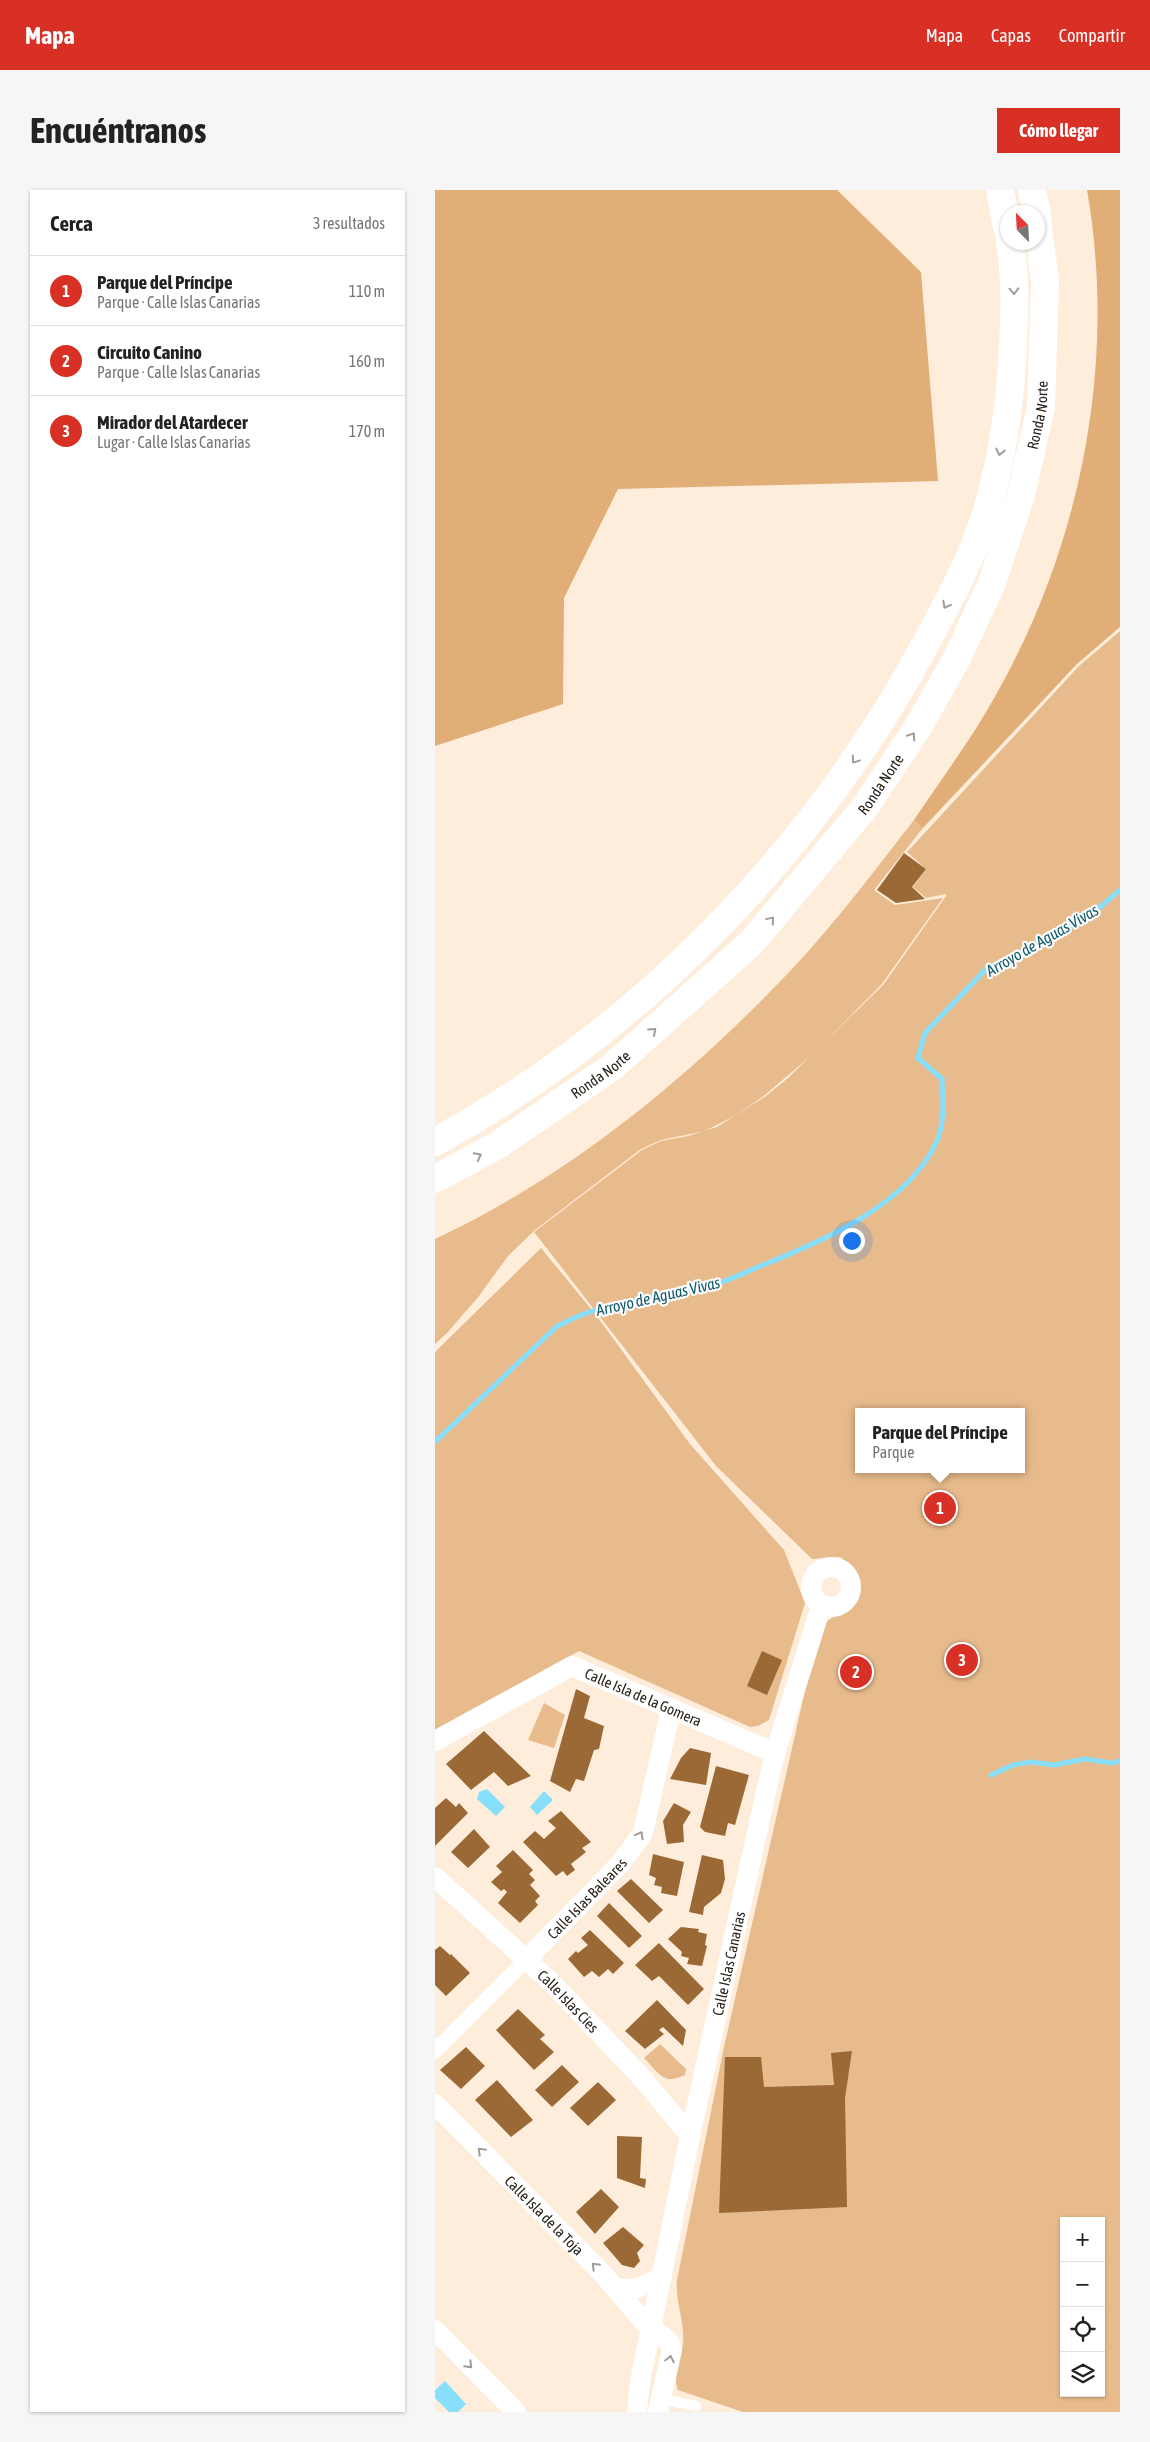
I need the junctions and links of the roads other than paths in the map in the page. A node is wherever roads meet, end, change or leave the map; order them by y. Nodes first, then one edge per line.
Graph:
1 (1000, 190) edge
2 (1032, 190) edge
3 (1003, 205) edge
4 (1035, 205) edge
5 (1012, 250) edge
6 (1041, 250) edge
7 (435, 1142) edge
8 (435, 1178) edge
9 (822, 1604) dead end
10 (671, 1709) junction
11 (435, 1741) edge
12 (775, 1753) junction
13 (435, 1877) edge
14 (525, 1960) junction
15 (435, 2051) edge
16 (435, 2104) edge
17 (690, 2136) junction
18 (662, 2278) junction
19 (616, 2288) junction
20 (650, 2329) junction
21 (435, 2330) edge
22 (638, 2403) edge
23 (660, 2406) edge
24 (696, 2406) dead end
25 (516, 2412) edge

1 - 3 highway
2 - 4 highway
5 -> 7 highway, Ronda Norte
8 -> 6 highway, Ronda Norte
9 - 12 street, Calle Islas Canarias
10 - 11 street, Calle Isla de la Gomera
10 - 12 street, Calle Isla de la Gomera
14 -> 10 street, Calle Islas Baleares
12 - 17 street, Calle Islas Canarias
13 - 14 street, Calle Islas Cíes
14 - 15 street, Calle Islas Baleares
14 - 17 street, Calle Islas Cíes
19 -> 16 street, Calle Isla de la Toja
17 - 18 street, Calle Islas Canarias
18 - 19 street
18 - 20 street, Calle Islas Canarias
19 - 20 street, Calle Isla de la Toja
20 - 22 street, Calle Islas Canarias
23 -> 20 street
21 -> 25 street
22 - 23 street
23 - 24 lane

